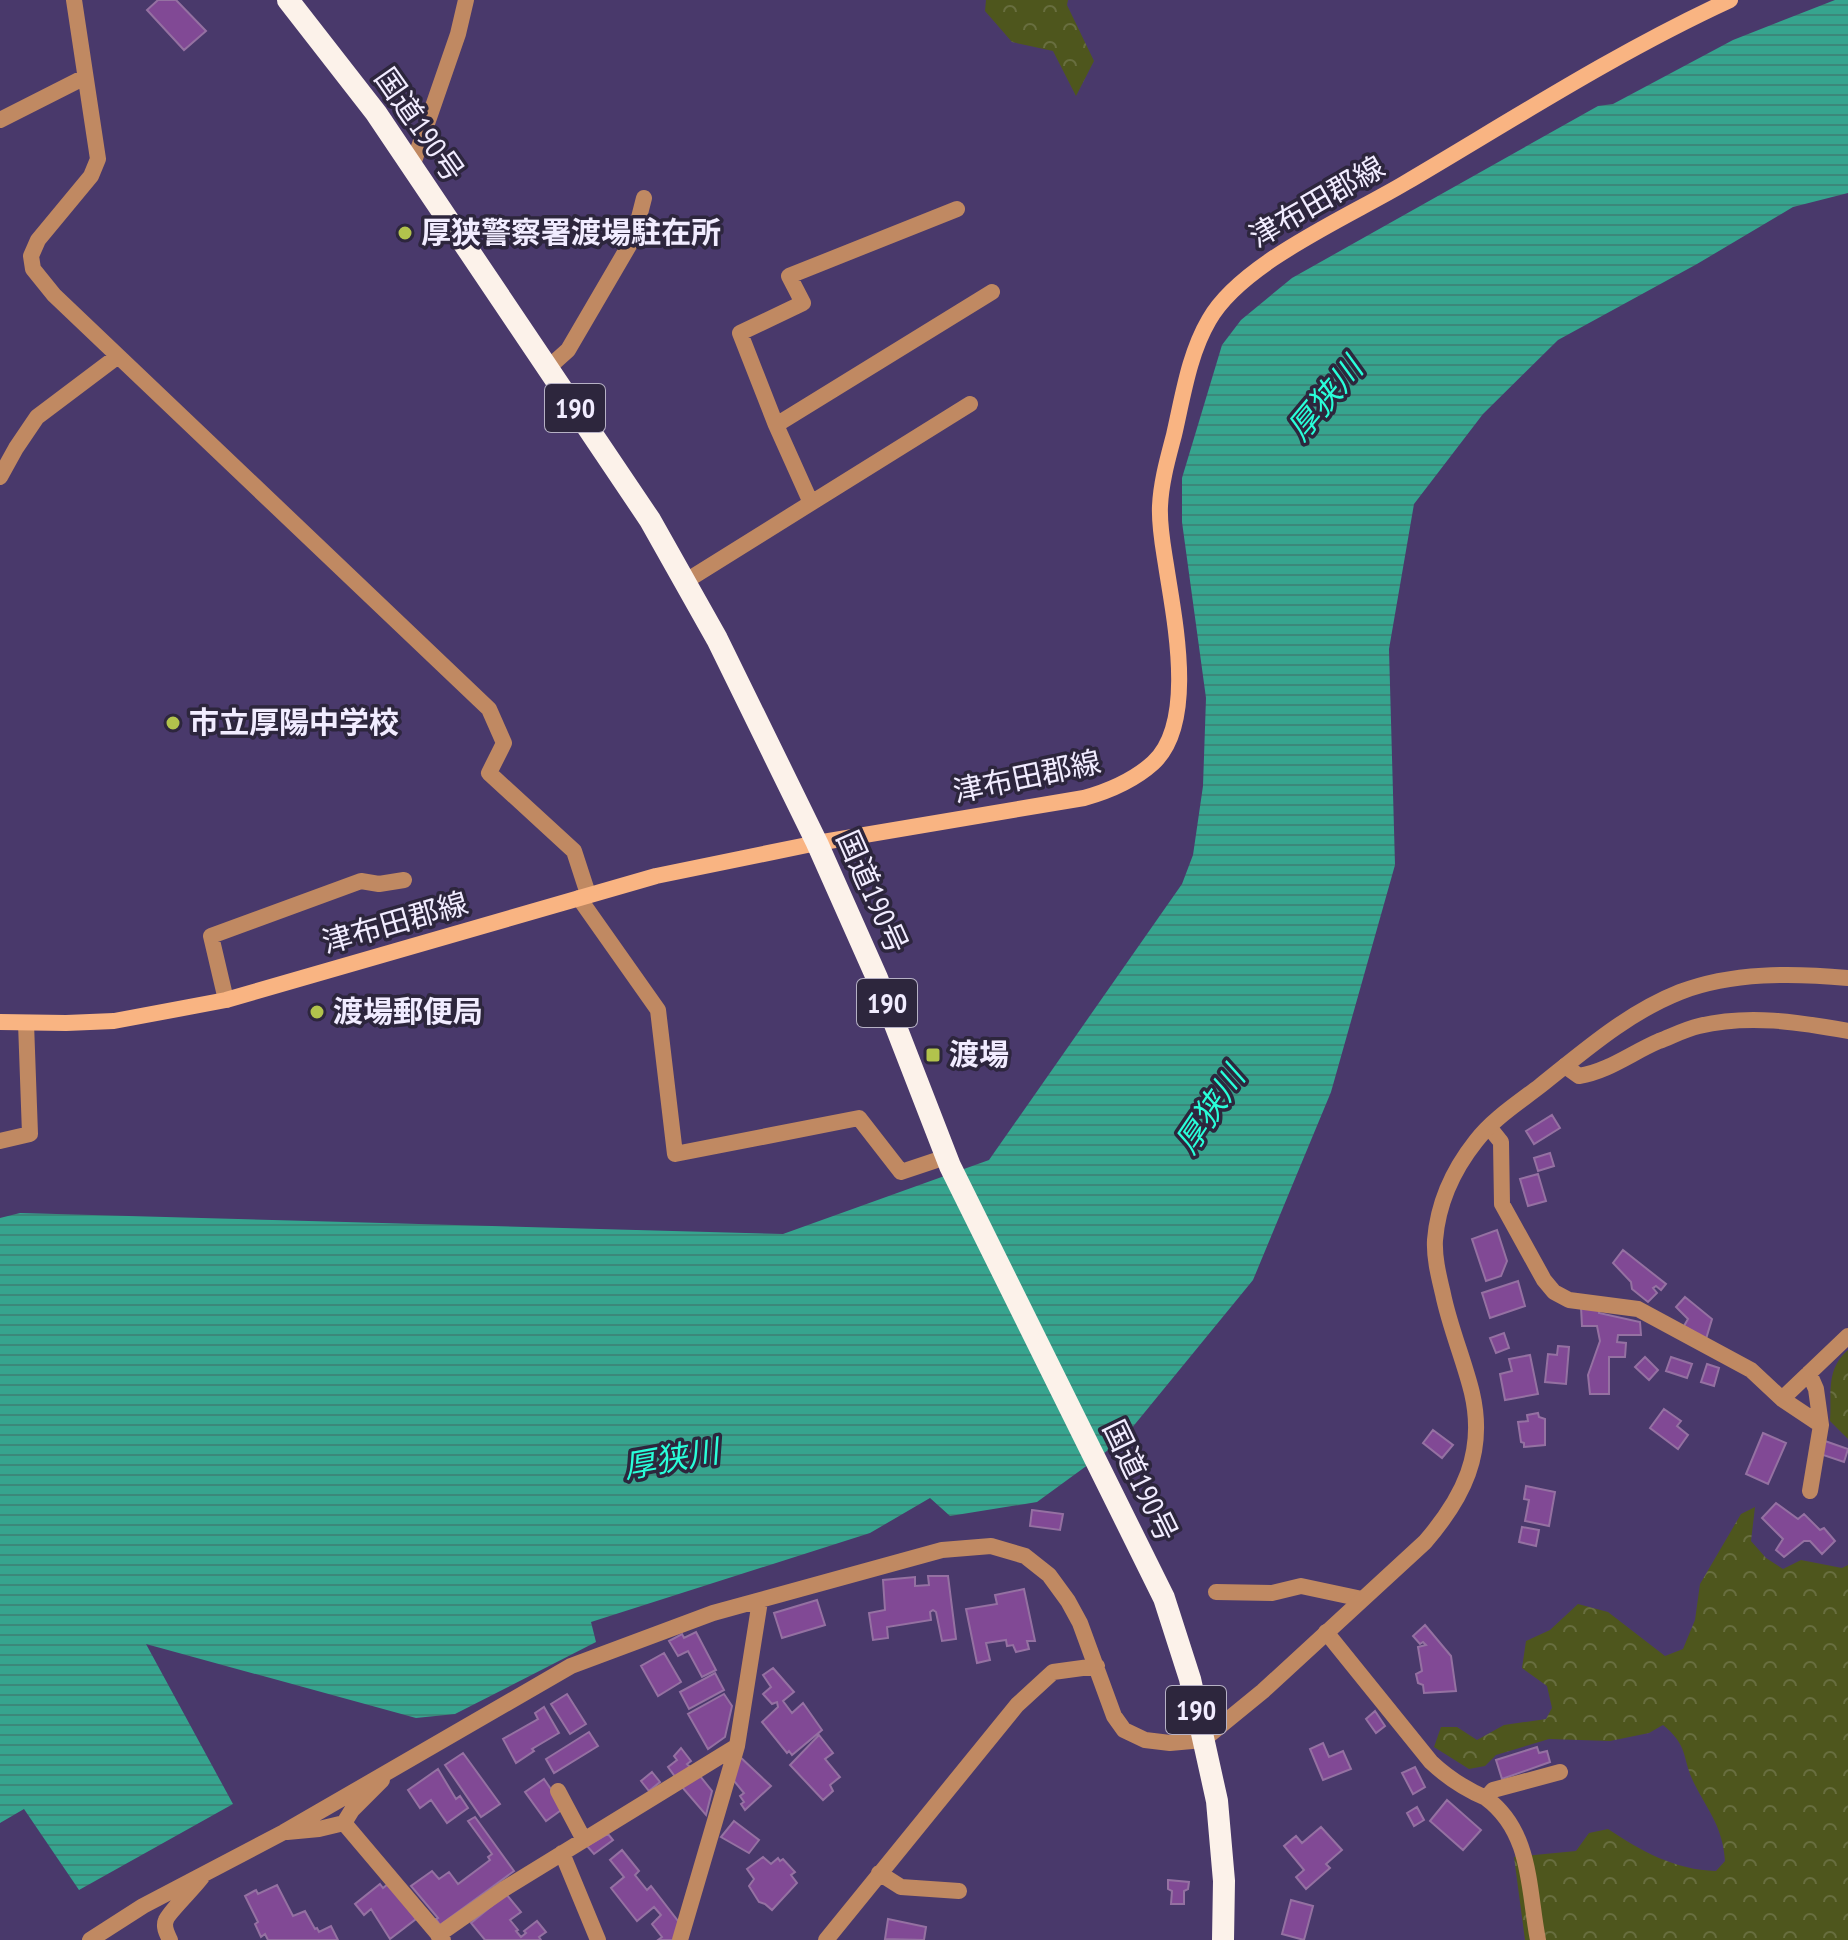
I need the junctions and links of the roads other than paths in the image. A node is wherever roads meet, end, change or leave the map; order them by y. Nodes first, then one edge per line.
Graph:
1 (74, 0) edge
2 (288, 0) edge
3 (466, 0) edge
4 (1730, 0) edge
5 (85, 77) junction
6 (0, 120) edge
7 (412, 167) junction
8 (644, 198) dead end
9 (957, 209) dead end
10 (992, 292) dead end
11 (118, 356) junction
12 (548, 368) junction
13 (970, 404) dead end
14 (776, 425) junction
15 (0, 477) edge
16 (811, 503) junction
17 (686, 581) junction
18 (817, 843) junction
19 (404, 880) dead end
20 (583, 896) junction
21 (1848, 978) edge
22 (226, 1000) junction
23 (0, 1022) edge
24 (26, 1023) junction
25 (1848, 1031) edge
26 (1565, 1066) junction
27 (1489, 1127) junction
28 (0, 1141) edge
29 (948, 1161) junction
30 (1848, 1336) edge
31 (1809, 1373) junction
32 (1782, 1399) junction
33 (1821, 1425) junction
34 (1810, 1491) dead end
35 (1216, 1592) dead end
36 (1362, 1599) junction
37 (760, 1601) junction
38 (1326, 1632) junction
39 (1097, 1666) junction
40 (1203, 1740) junction
41 (737, 1746) junction
42 (389, 1770) junction
43 (1560, 1772) dead end
44 (558, 1791) dead end
45 (1486, 1798) junction
46 (344, 1823) junction
47 (284, 1832) junction
48 (584, 1840) junction
49 (562, 1853) junction
50 (205, 1872) junction
51 (879, 1873) junction
52 (959, 1891) dead end
53 (441, 1937) edge
54 (90, 1940) edge
55 (170, 1940) edge
56 (598, 1940) edge
57 (680, 1940) edge
58 (826, 1940) edge
59 (1223, 1940) edge
60 (1538, 1940) edge

1 - 5 street
2 - 7 highway, 国道190号 / 190
3 - 7 street
4 - 18 main road, 津布田郡線
5 - 6 street
5 - 11 street
7 - 12 highway, 国道190号 / 190
8 - 12 street
9 - 14 street
10 - 14 street
11 - 15 street
11 - 20 street
12 - 17 highway, 国道190号 / 190
13 - 16 street
14 - 16 street
16 - 17 street
17 - 18 highway, 国道190号 / 190
18 - 20 main road, 津布田郡線
18 - 29 highway, 国道190号 / 190
19 - 22 street
20 - 22 main road, 津布田郡線
20 - 29 street
21 - 26 street
22 - 24 main road, 津布田郡線
23 - 24 main road, 津布田郡線
24 - 28 street
25 - 26 street
26 - 27 street
27 - 32 street
27 - 36 street
29 - 40 highway, 国道190号 / 190
30 - 31 street
31 - 32 street
31 - 33 street
32 - 33 street
33 - 34 street
35 - 36 street
36 - 38 street
37 - 39 street
37 - 41 street
37 - 42 street
38 - 40 street
38 - 45 street
39 - 40 street
39 - 51 street
40 - 59 highway, 国道190号 / 190
41 - 48 street
41 - 57 street
42 - 46 street
42 - 47 street
43 - 45 street
44 - 48 street
45 - 60 street
46 - 47 street
46 - 53 street
47 - 50 street
48 - 49 street
49 - 53 street
49 - 56 street
50 - 54 street
50 - 55 street
51 - 52 street
51 - 58 street

